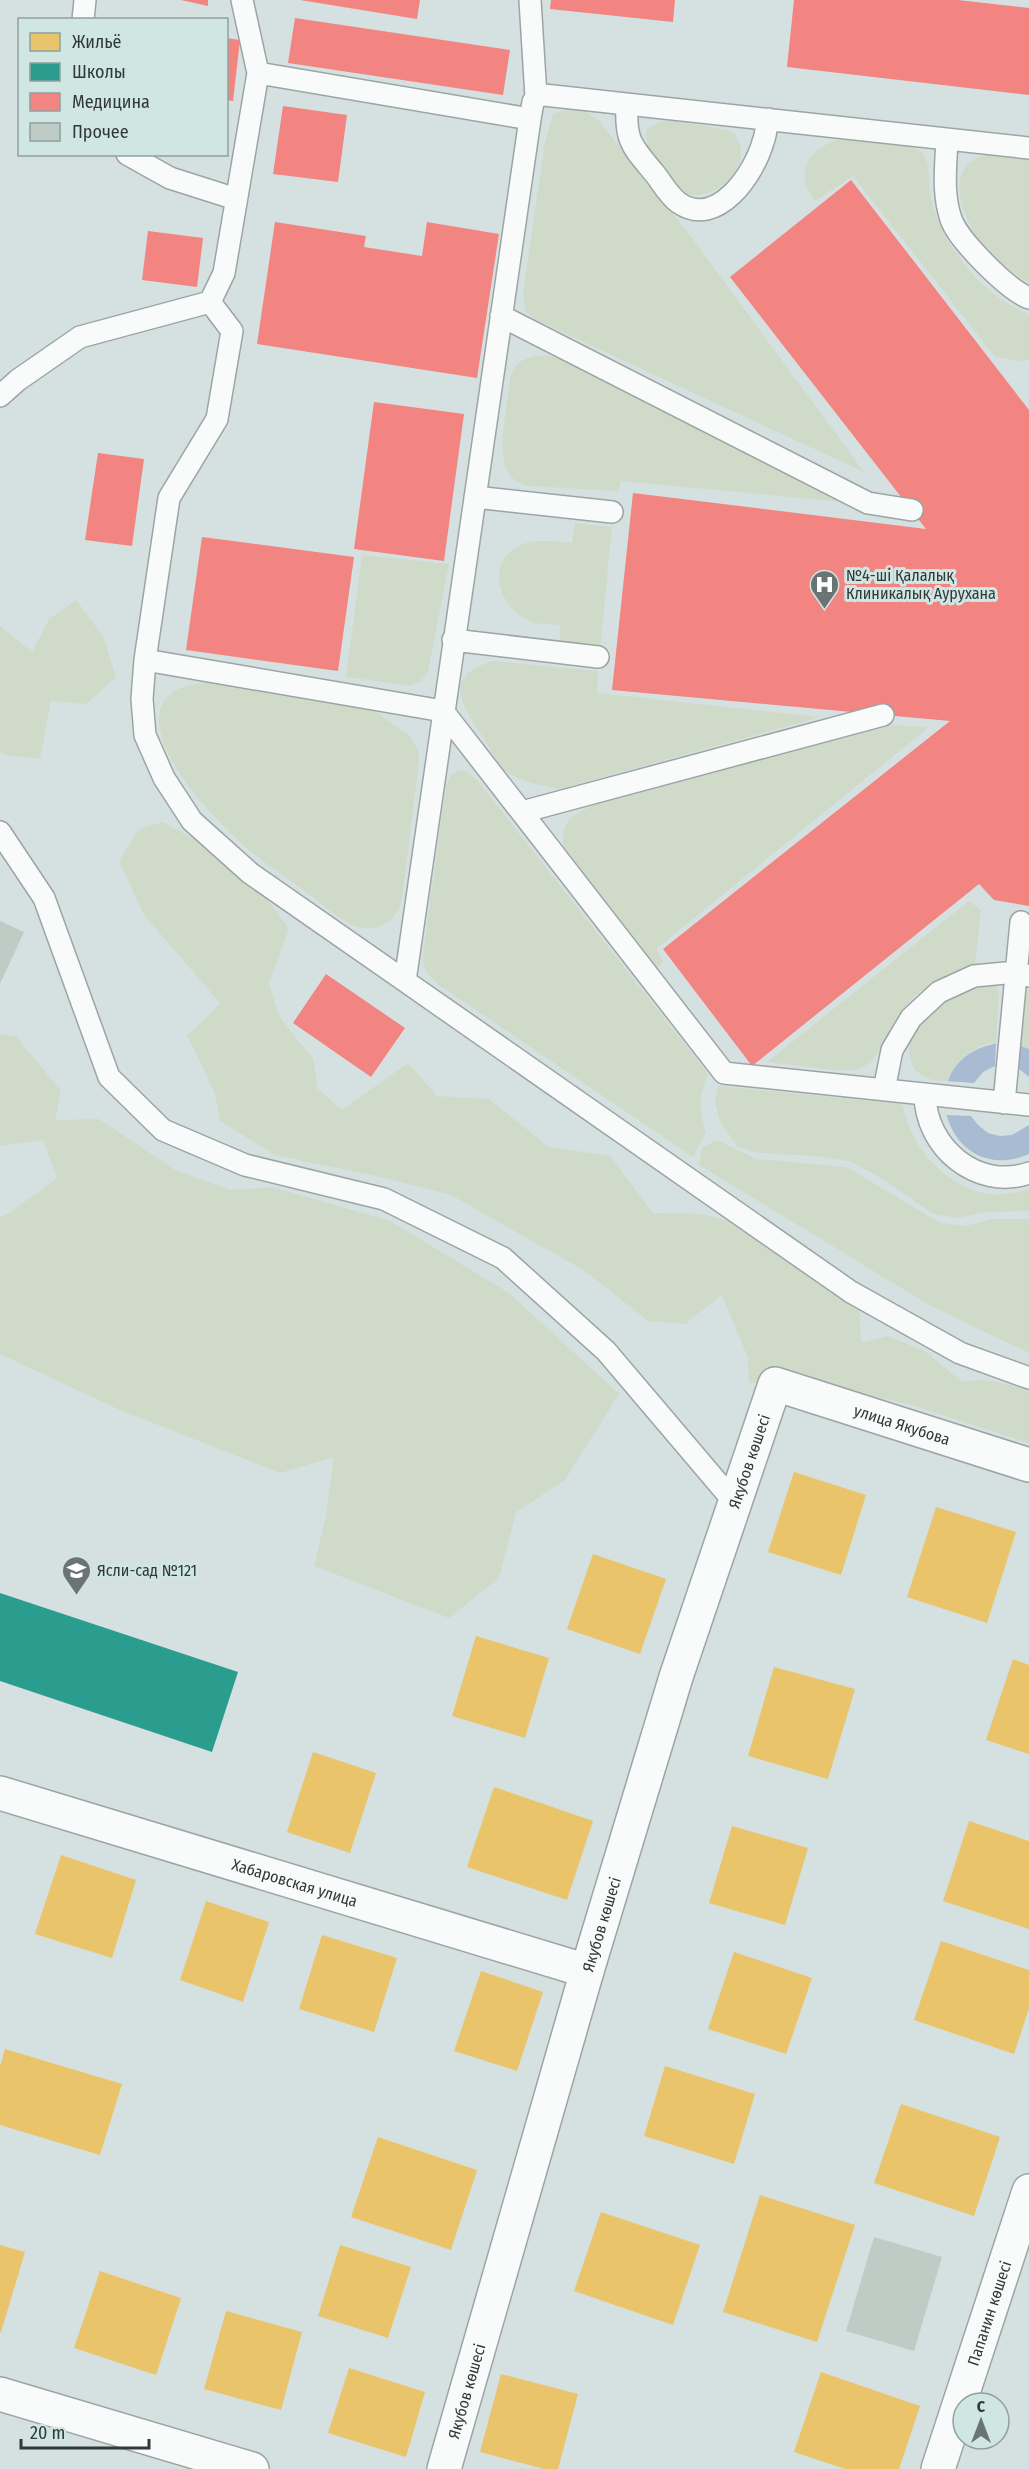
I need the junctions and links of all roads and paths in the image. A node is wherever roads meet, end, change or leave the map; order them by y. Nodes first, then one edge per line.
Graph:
1 (85, 0) edge
2 (242, 0) edge
3 (530, 0) edge
4 (83, 18) edge
5 (258, 73) junction
6 (536, 96) junction
7 (627, 104) junction
8 (530, 118) junction
9 (768, 119) junction
10 (947, 139) junction
11 (1029, 148) edge
12 (131, 156) edge
13 (236, 199) junction
14 (1029, 298) edge
15 (210, 302) junction
16 (501, 316) junction
17 (0, 396) edge
18 (474, 497) junction
19 (912, 510) dead end
20 (612, 512) dead end
21 (453, 640) junction
22 (598, 657) dead end
23 (145, 660) junction
24 (443, 711) junction
25 (883, 715) dead end
26 (522, 812) junction
27 (0, 832) edge
28 (1021, 922) dead end
29 (1023, 974) edge
30 (405, 981) junction
31 (884, 1090) junction
32 (934, 1095) junction
33 (1004, 1103) junction
34 (1029, 1105) edge
35 (1029, 1173) edge
36 (1029, 1378) edge
37 (775, 1384) joint
38 (1029, 1466) edge
39 (735, 1503) junction
40 (1, 1798) edge
41 (587, 1971) junction
42 (1029, 2191) edge
43 (0, 2394) edge
44 (252, 2469) edge
45 (444, 2469) edge
46 (938, 2469) edge

1 - 4 lane
2 - 5 lane
3 - 6 lane
5 - 8 lane
5 - 13 lane
6 - 7 lane
6 - 8 lane
7 - 9 lane
7 - 9 lane
8 - 16 lane
9 - 10 lane
10 - 11 lane
10 - 14 lane
12 - 13 lane
13 - 15 lane
15 - 17 lane
15 - 23 lane
16 - 18 lane
16 - 19 lane
18 - 20 lane
18 - 21 lane
21 - 22 lane
21 - 24 lane
23 - 24 lane
23 - 30 lane
24 - 26 lane
24 - 30 lane
25 - 26 lane
26 - 31 lane
27 - 39 lane
28 - 29 lane
29 - 31 lane
29 - 33 lane
30 - 36 lane
31 - 32 lane
32 - 33 lane
32 - 35 lane
33 - 34 lane
37 - 38 street, улица Якубова
37 - 39 street, Якубов көшесі
39 - 41 street, Якубов көшесі
40 - 41 street, Хабаровская улица
41 - 45 street, Якубов көшесі
42 - 46 street, Папанин көшесі
43 - 44 street

